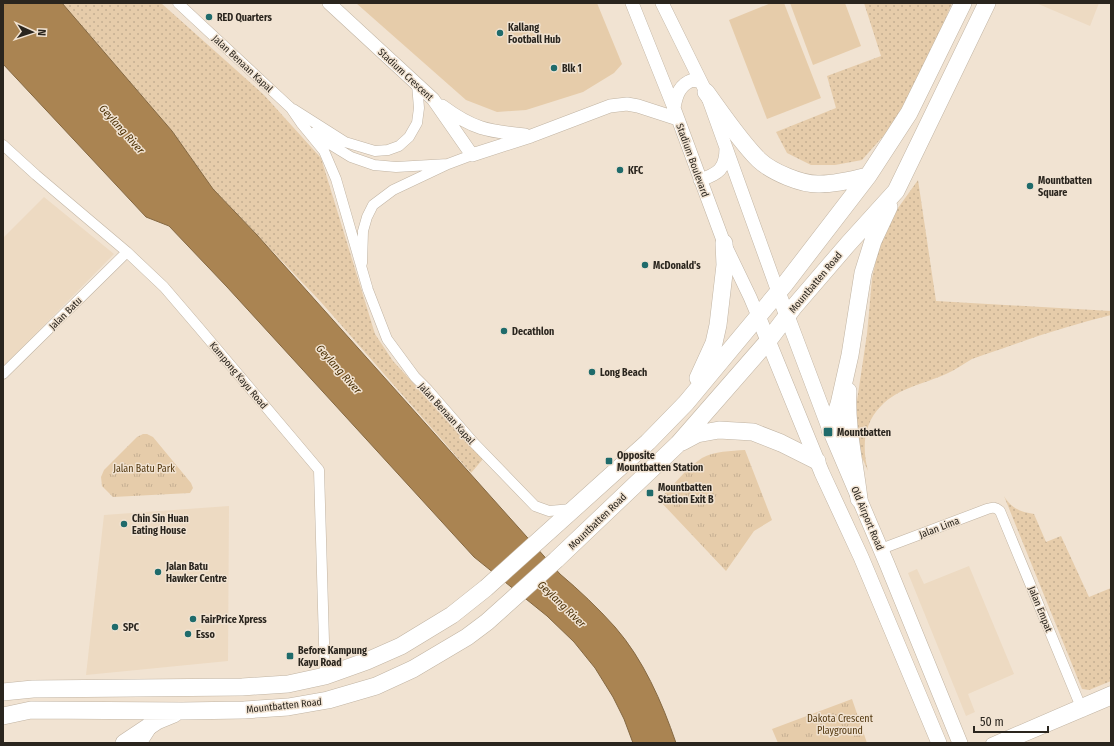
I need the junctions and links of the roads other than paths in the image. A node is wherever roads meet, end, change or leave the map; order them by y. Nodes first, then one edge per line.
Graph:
1 (178, 3) edge
2 (329, 3) edge
3 (632, 3) edge
4 (662, 3) edge
5 (963, 3) edge
6 (987, 3) edge
7 (417, 84) junction
8 (703, 87) junction
9 (433, 99) junction
10 (290, 107) junction
11 (676, 114) junction
12 (531, 136) junction
13 (3, 145) edge
14 (726, 146) junction
15 (472, 155) junction
16 (448, 164) junction
17 (868, 176) junction
18 (700, 180) junction
19 (896, 190) junction
20 (724, 243) junction
21 (127, 252) junction
22 (362, 271) junction
23 (778, 292) junction
24 (758, 316) junction
25 (786, 316) junction
26 (768, 341) junction
27 (850, 355) junction
28 (3, 374) edge
29 (686, 403) junction
30 (830, 430) junction
31 (678, 444) junction
32 (817, 461) junction
33 (860, 499) junction
34 (997, 508) joint
35 (574, 509) junction
36 (881, 549) junction
37 (324, 676) junction
38 (1111, 691) edge
39 (4, 692) edge
40 (1111, 700) edge
41 (1081, 708) junction
42 (182, 711) junction
43 (3, 716) edge
44 (157, 721) junction
45 (124, 743) edge
46 (142, 743) edge
47 (939, 743) edge
48 (960, 743) edge
49 (991, 743) edge
50 (1009, 743) edge

1 - 10 street, Jalan Benaan Kapal
2 - 7 street, Stadium Crescent
3 - 11 street, Stadium Boulevard
4 - 8 street
5 - 17 main road, Mountbatten Road
6 - 19 main road, Mountbatten Road
7 - 9 street, Stadium Crescent
7 - 10 street
8 - 11 street
8 - 14 street
8 - 17 main road
9 - 12 street
9 - 15 street, Stadium Crescent
10 - 16 street, Jalan Benaan Kapal
10 - 22 street, Jalan Benaan Kapal
11 - 12 street
11 - 18 street, Stadium Boulevard
12 - 15 street, Jalan Benaan Kapal
13 - 21 street, Kampong Kayu Road
14 - 18 street
14 - 23 street
15 - 16 street, Jalan Benaan Kapal
16 - 22 street, Jalan Benaan Kapal
17 - 23 main road, Mountbatten Road
18 - 20 street, Stadium Boulevard
19 - 25 main road, Mountbatten Road
19 - 27 main road
20 - 24 street, Stadium Boulevard
20 - 29 main road
21 - 28 street, Jalan Batu
21 - 37 street, Kampong Kayu Road
22 - 35 street, Jalan Benaan Kapal
23 - 24 main road, Mountbatten Road
23 - 25 main road, Old Airport Road
24 - 26 main road
24 - 29 main road, Mountbatten Road
25 - 26 main road, Mountbatten Road
25 - 30 main road, Old Airport Road
26 - 31 main road, Mountbatten Road
26 - 32 main road
27 - 30 main road
27 - 33 main road
29 - 35 main road, Mountbatten Road
30 - 33 main road, Old Airport Road
31 - 32 main road
31 - 42 main road, Mountbatten Road
32 - 47 main road
33 - 36 main road, Old Airport Road
34 - 36 street, Jalan Lima
34 - 41 street, Jalan Empat
35 - 37 main road, Mountbatten Road
36 - 48 main road, Old Airport Road
37 - 39 main road, Mountbatten Road
38 - 41 street
40 - 41 street
41 - 49 street
41 - 50 street
42 - 43 main road, Mountbatten Road
42 - 44 main road
44 - 45 main road
44 - 46 street

